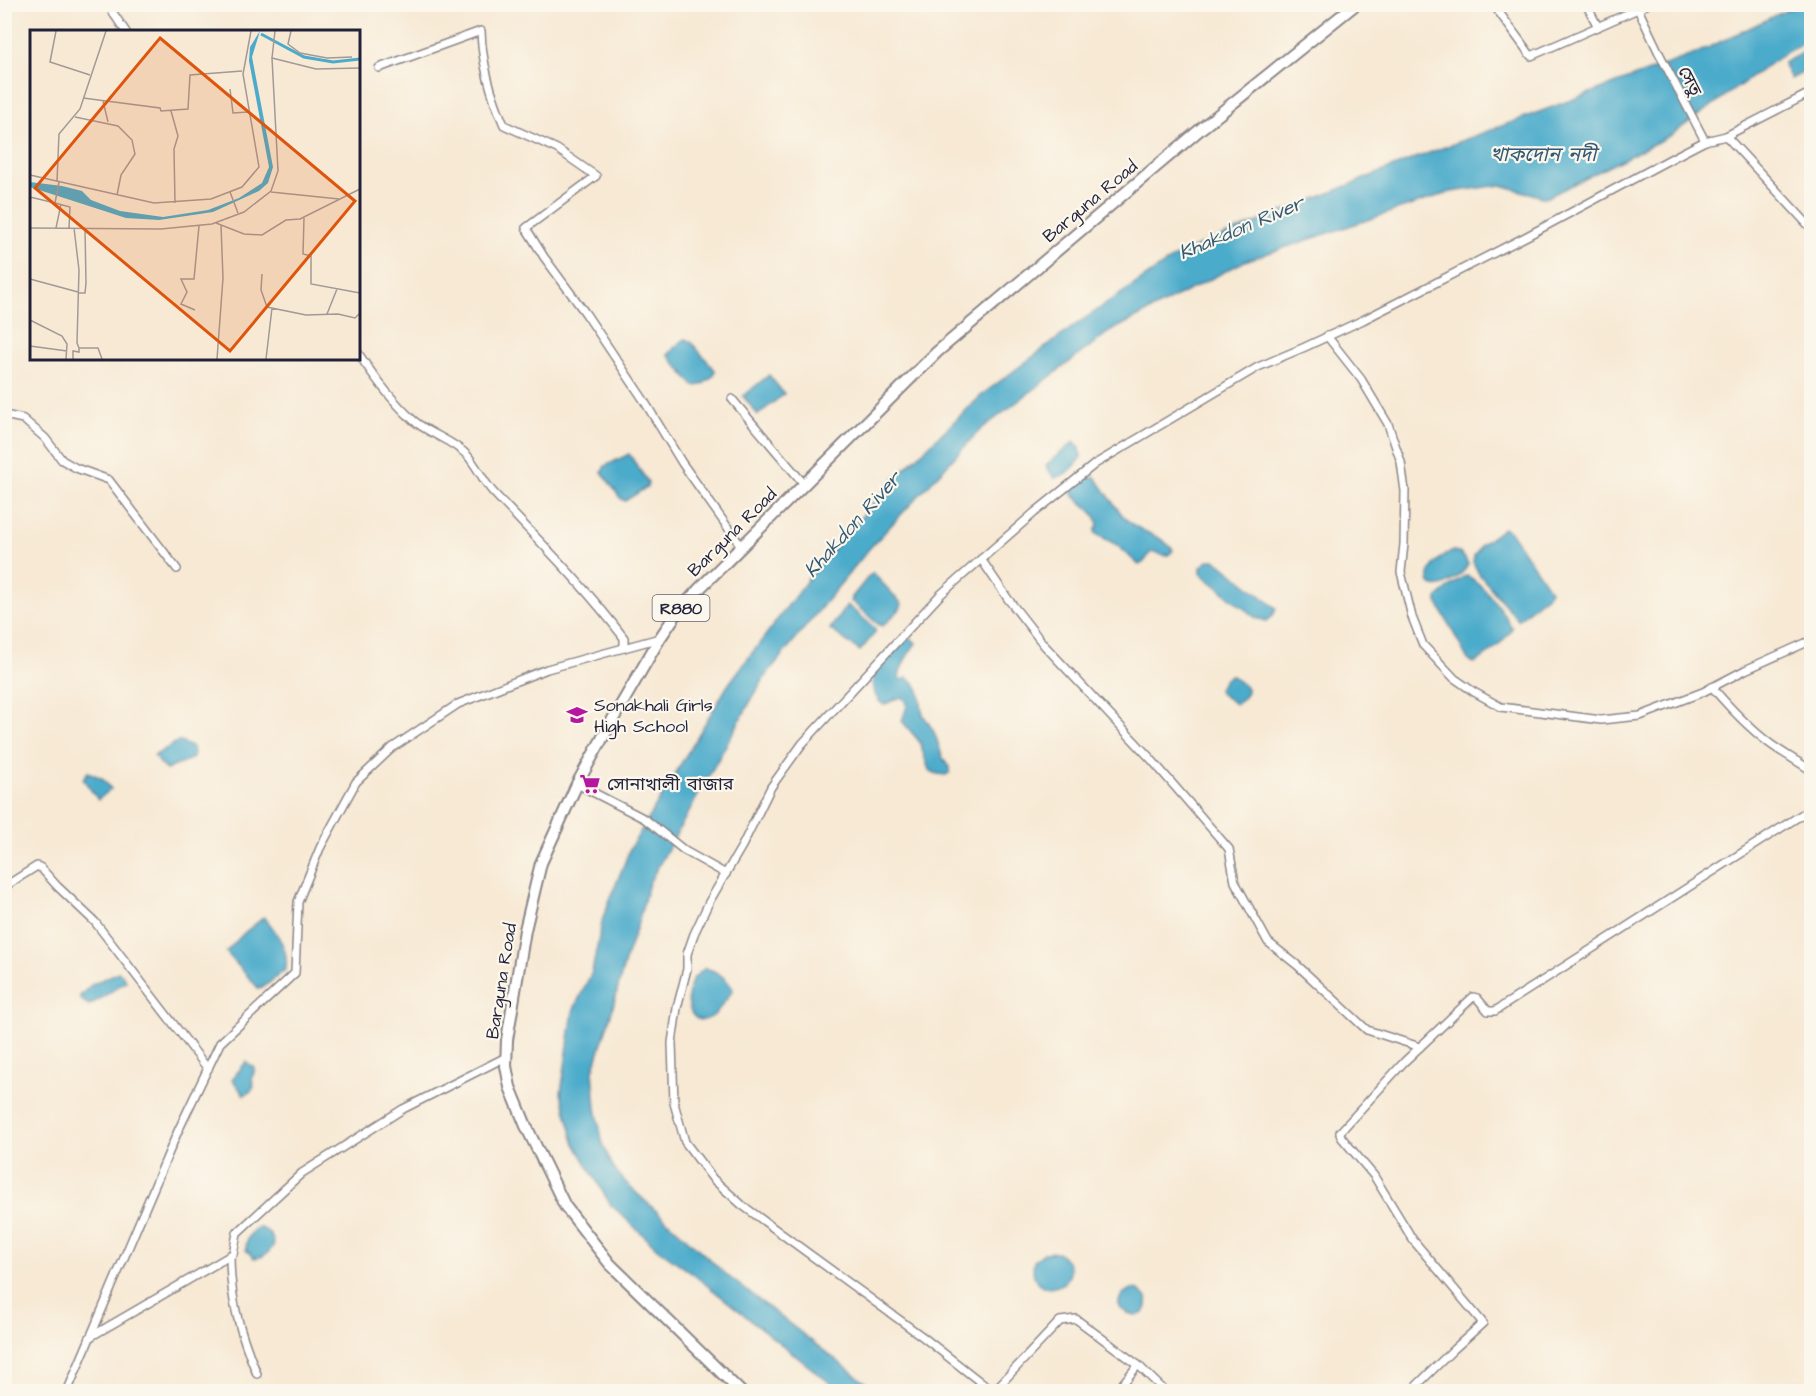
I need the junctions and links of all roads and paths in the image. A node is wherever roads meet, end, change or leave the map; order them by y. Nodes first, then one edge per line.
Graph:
1 (107, 4) edge
2 (1493, 4) edge
3 (1586, 4) edge
4 (1648, 4) edge
5 (1354, 5) edge
6 (1638, 9) junction
7 (1598, 27) junction
8 (125, 30) edge
9 (379, 68) dead end
10 (1812, 92) edge
11 (1726, 136) junction
12 (1705, 141) junction
13 (1812, 229) edge
14 (1327, 336) junction
15 (360, 356) edge
16 (732, 399) dead end
17 (4, 416) edge
18 (804, 484) junction
19 (741, 546) junction
20 (981, 559) junction
21 (177, 569) dead end
22 (660, 638) junction
23 (1812, 640) edge
24 (624, 648) junction
25 (1712, 687) junction
26 (1812, 771) edge
27 (577, 784) junction
28 (1812, 808) edge
29 (726, 874) junction
30 (4, 887) edge
31 (1420, 1047) junction
32 (506, 1058) junction
33 (208, 1069) junction
34 (230, 1255) junction
35 (90, 1337) junction
36 (1138, 1365) junction
37 (256, 1374) dead end
38 (67, 1392) edge
39 (741, 1392) edge
40 (993, 1392) edge
41 (1116, 1392) edge
42 (1166, 1392) edge
43 (1410, 1392) edge

1 - 8 street
2 - 7 street
3 - 7 street
4 - 6 street
5 - 18 main road, Barguna Road / R880
6 - 7 street
6 - 12 street, সেতু
9 - 19 street
10 - 11 street
11 - 12 street
11 - 13 street
12 - 14 street
14 - 20 street
14 - 25 street
15 - 24 street
16 - 18 street
17 - 21 street
18 - 19 main road, Barguna Road / R880
19 - 22 main road, Barguna Road / R880
20 - 29 street
20 - 31 street
22 - 24 street
22 - 27 main road, Barguna Road / R880
23 - 25 street
24 - 33 street
25 - 26 street
27 - 29 street
27 - 32 main road, Barguna Road / R880
28 - 31 street
29 - 40 street
30 - 33 street
31 - 43 street
32 - 34 street
32 - 39 main road, Barguna Road / R880
33 - 35 street
34 - 35 street
34 - 37 street
35 - 38 street
36 - 40 street
36 - 41 street
36 - 42 street

